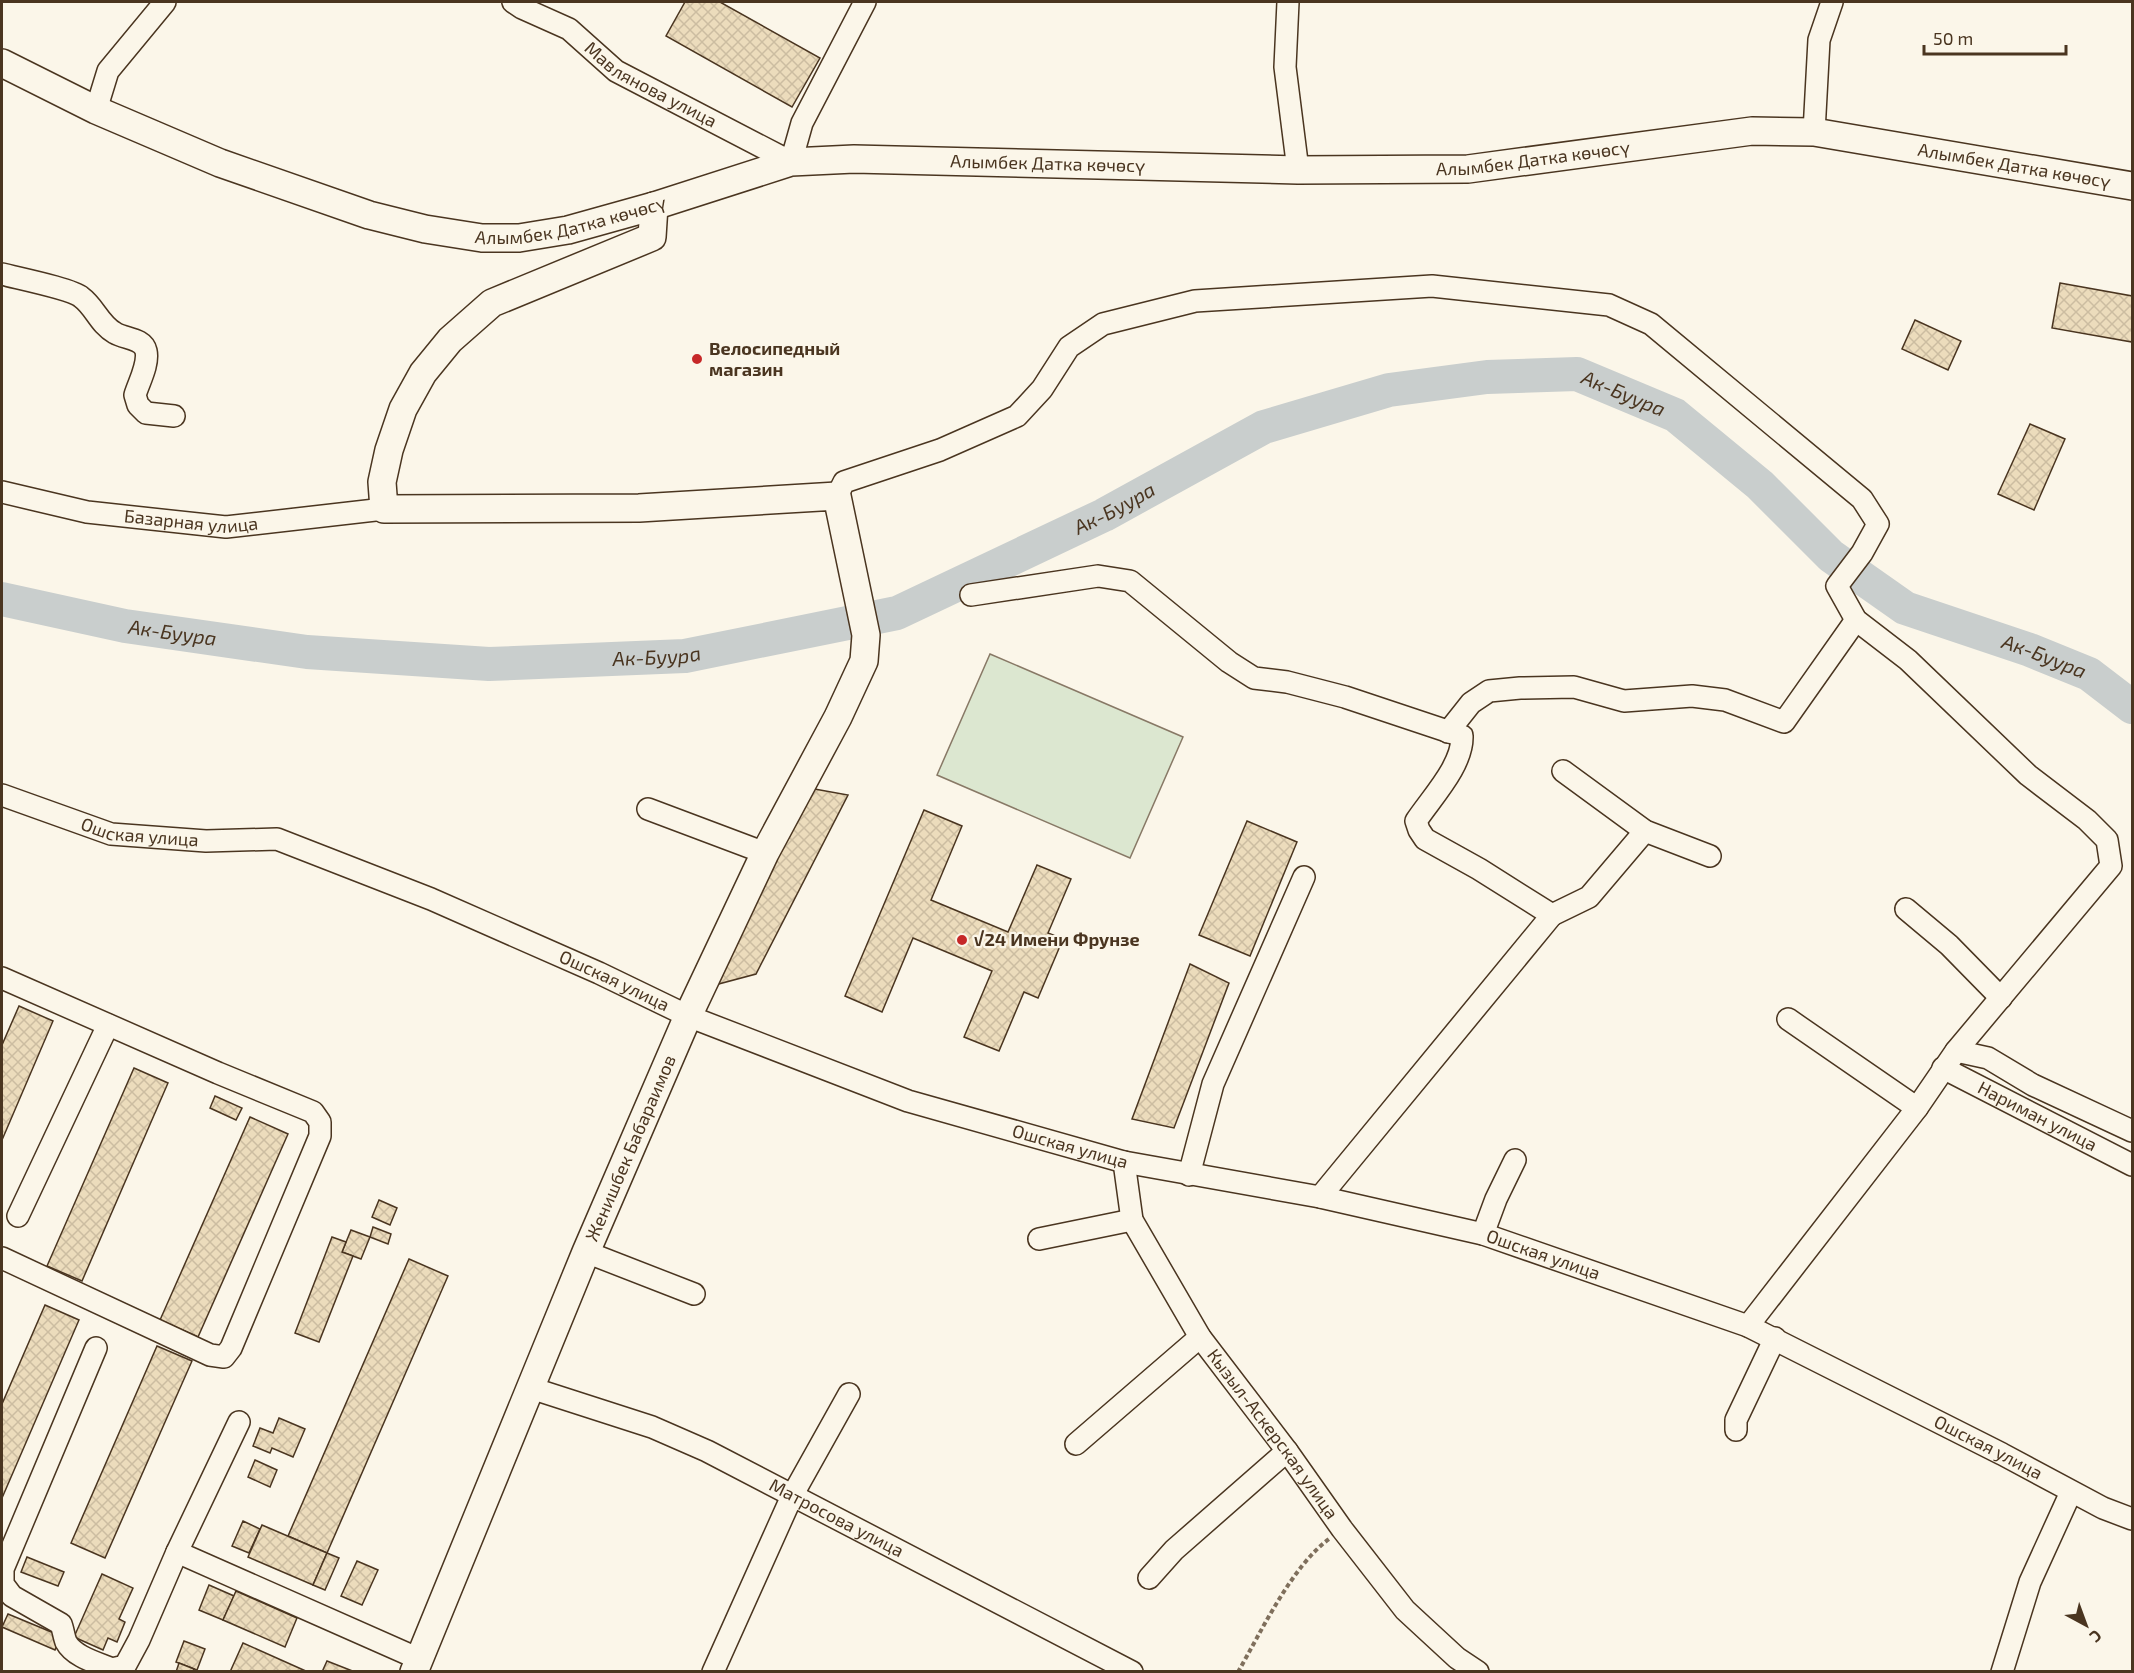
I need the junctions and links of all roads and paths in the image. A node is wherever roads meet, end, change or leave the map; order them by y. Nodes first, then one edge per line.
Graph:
1 (165, 2) edge
2 (513, 2) edge
3 (865, 2) edge
4 (1288, 2) edge
5 (1832, 2) edge
6 (2, 63) edge
7 (96, 110) junction
8 (1814, 132) junction
9 (791, 162) junction
10 (1298, 170) junction
11 (2133, 186) edge
12 (654, 206) junction
13 (2, 274) edge
14 (174, 416) dead end
15 (2, 492) edge
16 (837, 496) junction
17 (384, 509) junction
18 (971, 595) dead end
19 (1856, 620) junction
20 (1448, 732) junction
21 (1563, 771) dead end
22 (2, 795) edge
23 (648, 809) dead end
24 (1645, 831) junction
25 (765, 853) junction
26 (1710, 856) dead end
27 (1304, 877) dead end
28 (1906, 909) dead end
29 (1552, 915) junction
30 (2, 978) edge
31 (2001, 998) junction
32 (688, 1016) junction
33 (1788, 1019) dead end
34 (108, 1025) junction
35 (1956, 1050) junction
36 (1944, 1068) junction
37 (1917, 1108) junction
38 (2133, 1131) edge
39 (1515, 1160) dead end
40 (1124, 1162) junction
41 (2133, 1165) edge
42 (1189, 1175) junction
43 (1320, 1197) junction
44 (18, 1216) dead end
45 (1132, 1220) junction
46 (1483, 1234) junction
47 (1039, 1239) dead end
48 (586, 1252) junction
49 (2, 1258) edge
50 (693, 1294) dead end
51 (1748, 1326) junction
52 (1200, 1337) junction
53 (1775, 1338) junction
54 (96, 1348) dead end
55 (531, 1388) junction
56 (849, 1394) dead end
57 (239, 1422) dead end
58 (1736, 1431) dead end
59 (1076, 1444) dead end
60 (1287, 1450) junction
61 (2071, 1492) junction
62 (792, 1496) junction
63 (2133, 1519) edge
64 (1342, 1529) junction
65 (177, 1552) junction
66 (1149, 1578) dead end
67 (416, 1665) edge
68 (714, 1671) edge
69 (1132, 1671) edge
70 (1238, 1671) edge
71 (1478, 1671) edge
72 (2002, 1671) edge

1 - 7 street
2 - 9 street, Мавлянова улица
3 - 9 street
4 - 10 street
5 - 8 street
6 - 7 main road, Алымбек Датка көчөсү
7 - 12 main road, Алымбек Датка көчөсү
8 - 10 main road, Алымбек Датка көчөсү
8 - 11 main road, Алымбек Датка көчөсү
9 - 10 main road, Алымбек Датка көчөсү
9 - 12 main road, Алымбек Датка көчөсү
12 - 17 main road
13 - 14 street
15 - 17 street, Базарная улица
16 - 17 main road
16 - 19 street
16 - 25 main road, Женишбек Бабараимов
18 - 20 street
19 - 20 street
19 - 31 street
20 - 29 street
21 - 24 street
22 - 32 street, Ошская улица
23 - 25 street
24 - 26 street
24 - 29 street
25 - 32 main road, Женишбек Бабараимов
27 - 42 street
28 - 31 street
29 - 43 street
30 - 34 street
31 - 35 street
32 - 40 street, Ошская улица
32 - 48 main road, Женишбек Бабараимов
33 - 37 street
34 - 44 street
34 - 49 street
35 - 36 street
35 - 38 street
36 - 37 street
36 - 41 street, Нариман улица
37 - 51 street
39 - 46 street
40 - 42 street, Ошская улица
40 - 45 street, Кызыл-Аскерская улица
42 - 43 street, Ошская улица
43 - 46 street, Ошская улица
45 - 47 street
45 - 52 street, Кызыл-Аскерская улица
46 - 51 street, Ошская улица
48 - 50 street
48 - 55 main road, Женишбек Бабараимов
51 - 53 street, Ошская улица
52 - 59 street
52 - 60 street, Кызыл-Аскерская улица
53 - 58 street
53 - 61 street, Ошская улица
54 - 65 street
55 - 62 street, Матросова улица
55 - 67 main road, Женишбек Бабараимов
56 - 62 street
57 - 65 street
60 - 64 street, Кызыл-Аскерская улица
60 - 66 street
61 - 63 street, Ошская улица
61 - 72 street
62 - 68 street
62 - 69 street, Матросова улица
64 - 70 path
64 - 71 street, Кызыл-Аскерская улица
65 - 67 street

